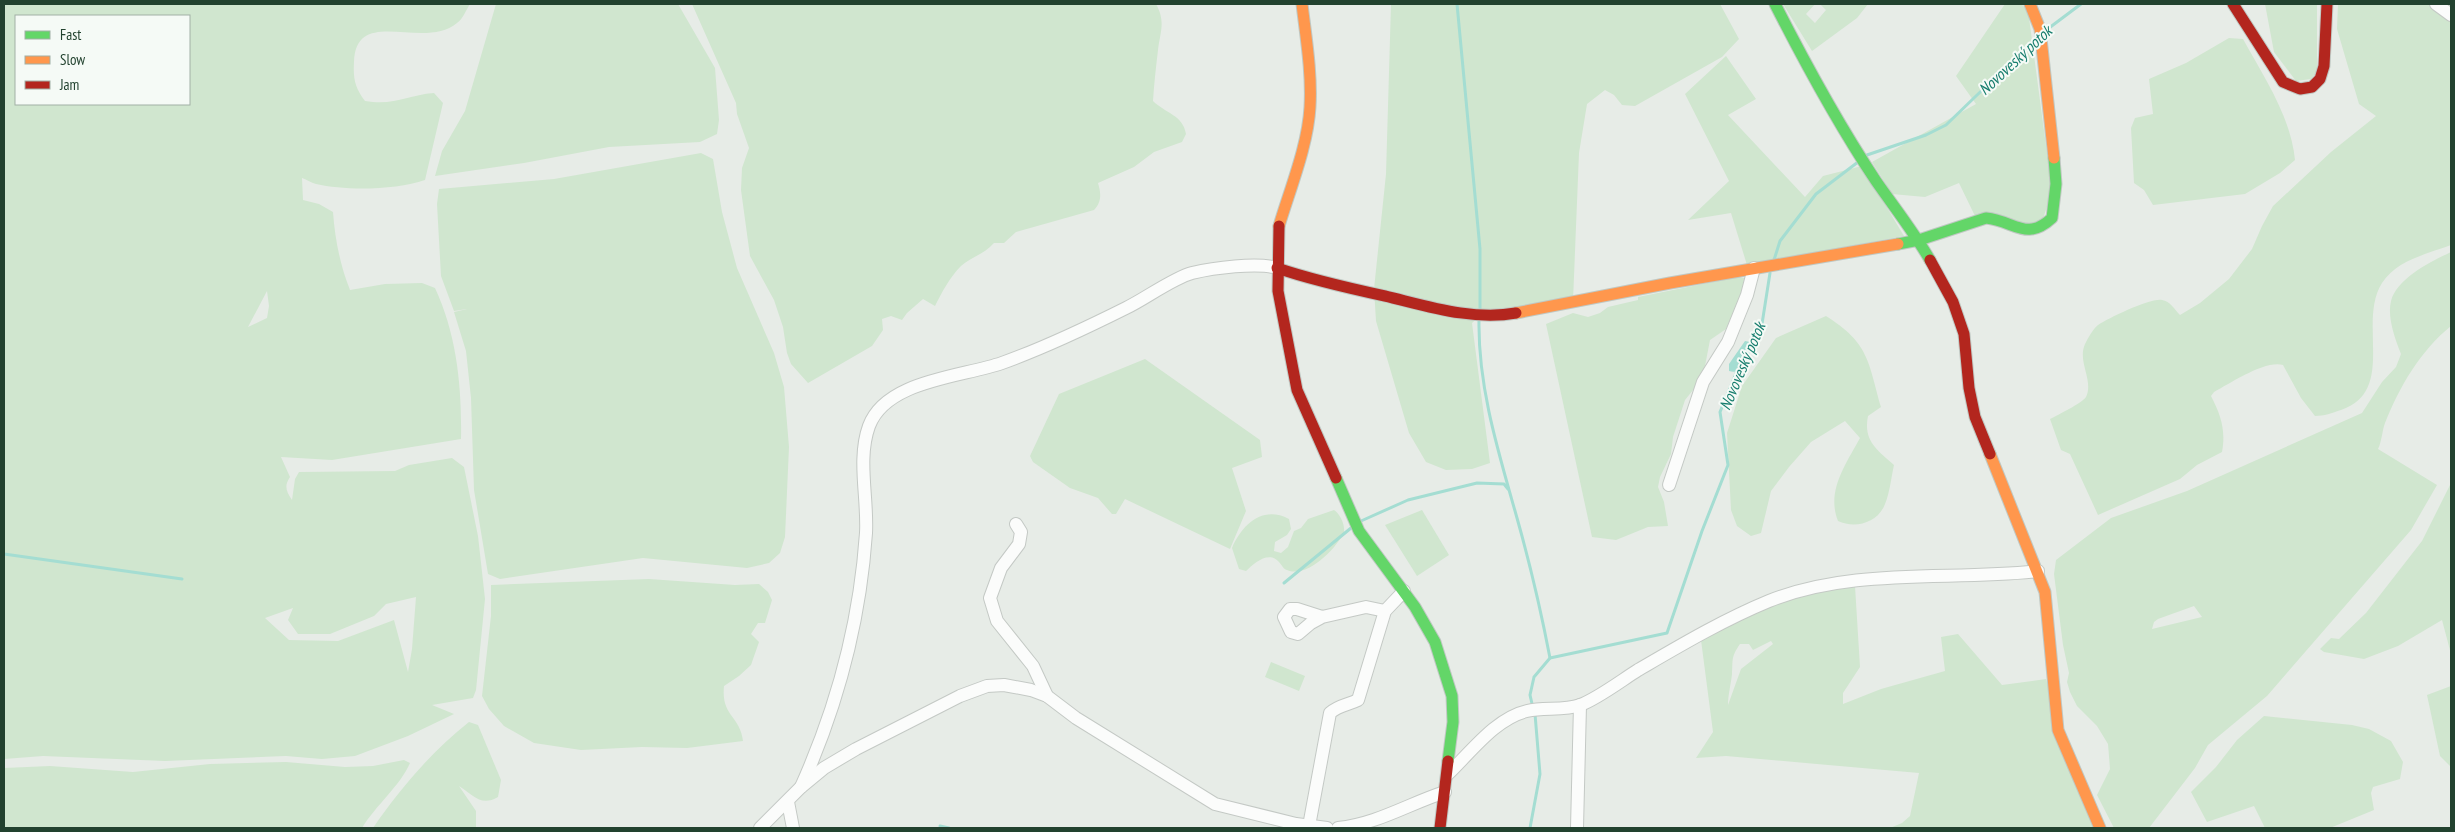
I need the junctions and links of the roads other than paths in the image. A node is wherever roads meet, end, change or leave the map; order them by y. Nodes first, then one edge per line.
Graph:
1 (1302, 4) edge
2 (1775, 4) edge
3 (2030, 4) edge
4 (2233, 4) edge
5 (2327, 4) edge
6 (2436, 4) edge
7 (2451, 15) edge
8 (1919, 240) junction
9 (1277, 268) junction
10 (1754, 268) junction
11 (1669, 485) dead end
12 (1016, 524) dead end
13 (2038, 571) junction
14 (1404, 591) junction
15 (1385, 611) junction
16 (1322, 617) dead end
17 (1047, 696) junction
18 (1580, 705) junction
19 (814, 758) junction
20 (824, 768) junction
21 (1448, 774) junction
22 (801, 787) junction
23 (1445, 792) junction
24 (788, 802) junction
25 (1389, 822) edge
26 (1293, 826) edge
27 (1309, 826) junction
28 (760, 828) edge
29 (793, 828) edge
30 (1326, 828) edge
31 (1338, 828) edge
32 (1440, 828) edge
33 (1577, 828) edge
34 (2100, 828) edge

1 - 9 street
2 - 8 street
3 - 8 street
4 - 5 street
6 - 7 street
8 - 10 street
8 - 13 street
9 - 10 street
9 - 14 street
9 - 19 street
10 - 11 street
12 - 17 street
13 - 18 street
13 - 34 street
14 - 15 street
14 - 21 street
15 - 16 street
15 - 27 street
17 - 20 street
17 - 26 street
18 - 21 street
18 - 33 street
19 - 20 street
19 - 22 street
20 - 22 street
21 - 23 street
22 - 24 street
23 - 25 street
23 - 32 street
24 - 28 street
24 - 29 street
25 - 31 street
26 - 27 street
27 - 30 street

